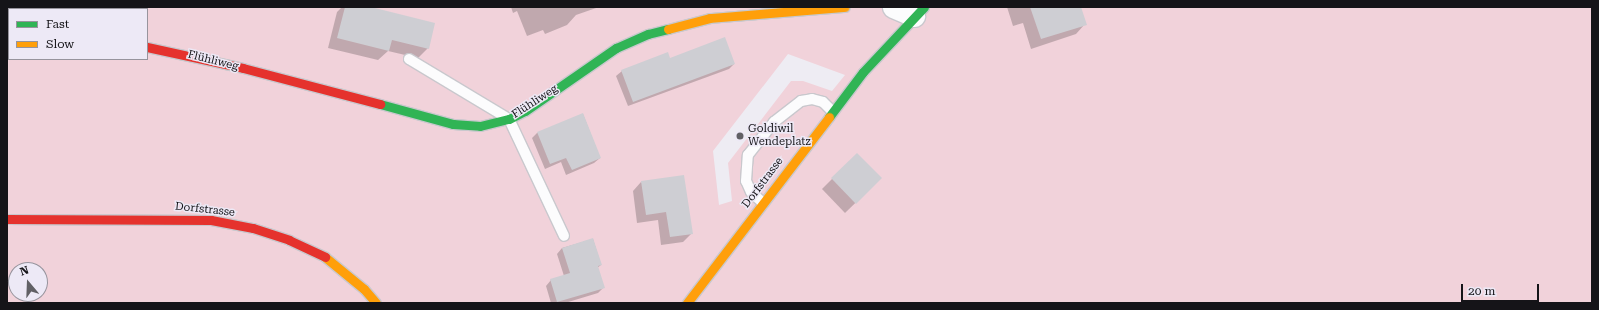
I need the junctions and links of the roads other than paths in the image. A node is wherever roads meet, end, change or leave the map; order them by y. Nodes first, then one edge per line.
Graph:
1 (725, 7) edge
2 (845, 7) edge
3 (893, 7) edge
4 (919, 12) edge
5 (732, 15) junction
6 (148, 46) edge
7 (409, 59) dead end
8 (833, 112) junction
9 (509, 120) junction
10 (763, 203) junction
11 (7, 219) edge
12 (564, 236) dead end
13 (376, 303) edge
14 (686, 303) edge

1 - 5 lane
2 - 5 street, Flühliweg
3 - 4 street
4 - 8 street, Dorfstrasse
5 - 9 street, Flühliweg
6 - 9 street, Flühliweg
7 - 9 lane
8 - 10 street, Dorfstrasse
8 - 10 lane
9 - 12 lane
10 - 14 street, Dorfstrasse
11 - 13 street, Dorfstrasse

